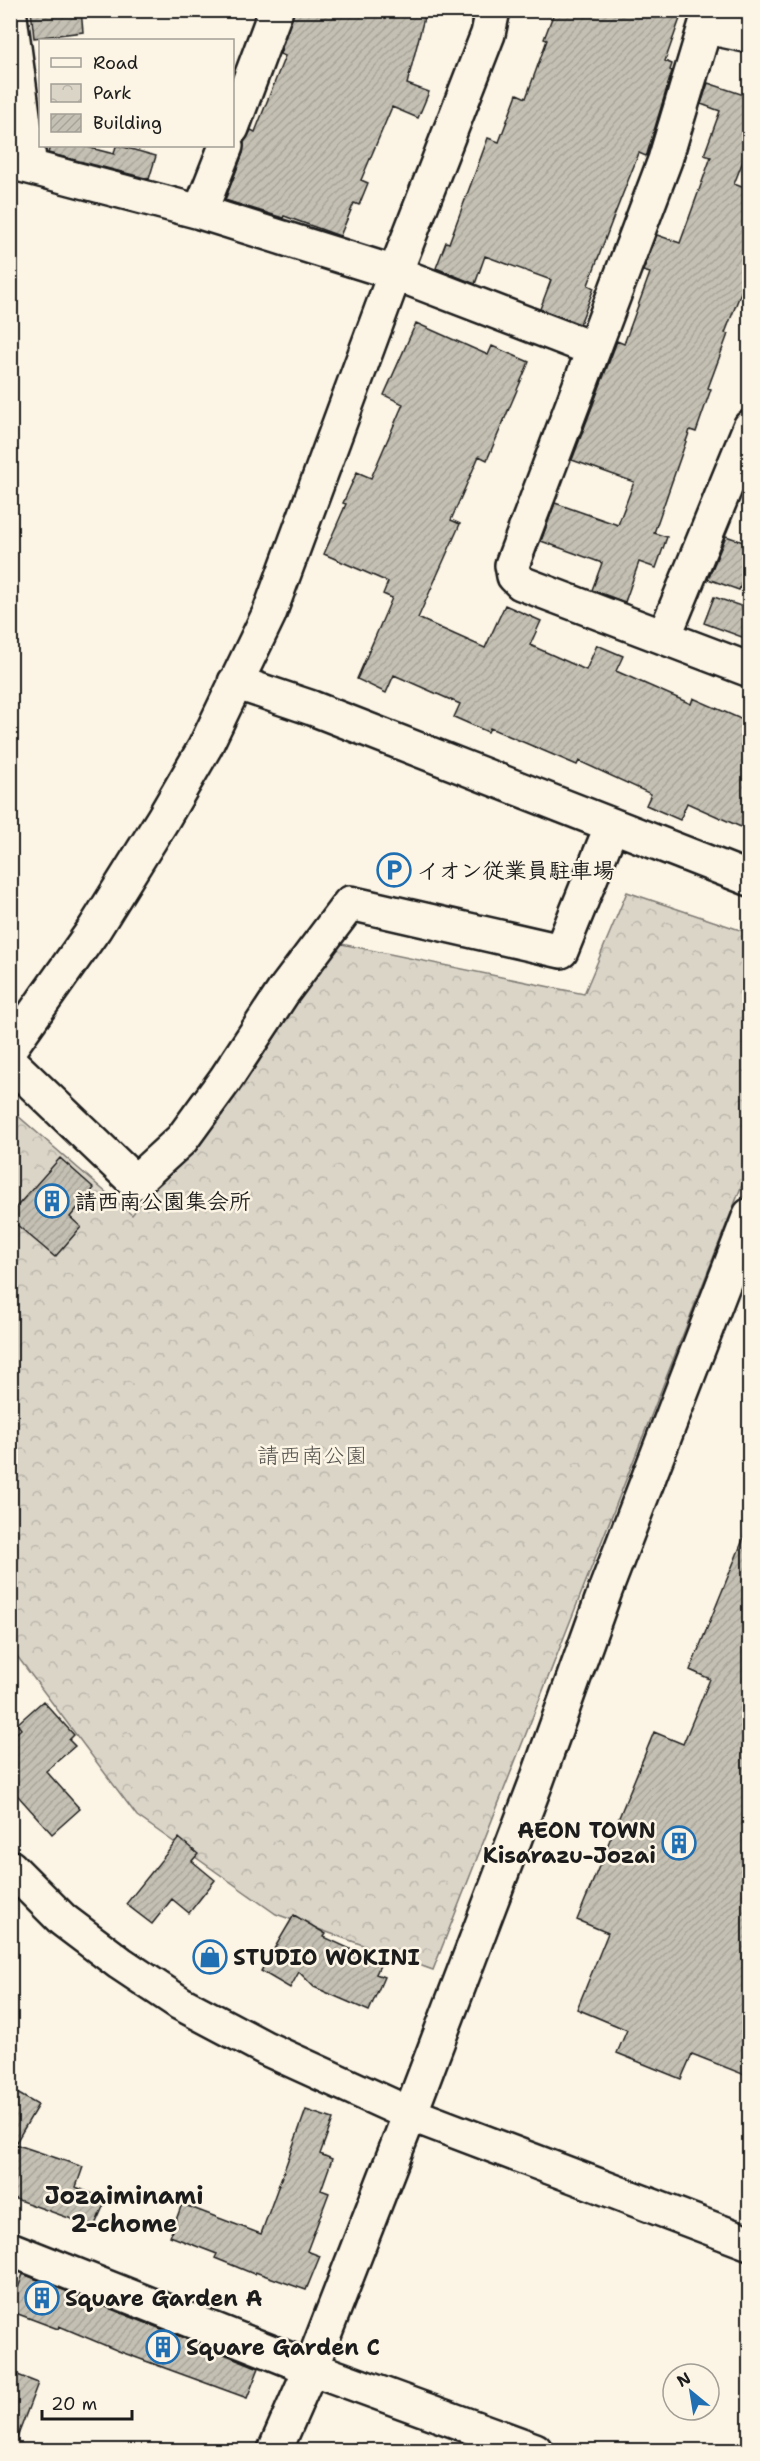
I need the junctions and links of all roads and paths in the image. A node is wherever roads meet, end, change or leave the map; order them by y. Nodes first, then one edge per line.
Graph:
1 (276, 10) edge
2 (493, 10) edge
3 (10, 17) edge
4 (708, 19) edge
5 (750, 36) edge
6 (234, 123) edge
7 (226, 147) edge
8 (20, 165) edge
9 (200, 212) junction
10 (395, 273) junction
11 (593, 349) junction
12 (750, 427) edge
13 (737, 493) edge
14 (664, 638) junction
15 (750, 670) edge
16 (235, 682) junction
17 (612, 825) junction
18 (750, 879) edge
19 (10, 1048) edge
20 (10, 1062) edge
21 (750, 1215) edge
22 (10, 1868) edge
23 (410, 2114) junction
24 (750, 2243) edge
25 (10, 2249) edge
26 (311, 2368) junction
27 (275, 2451) edge
28 (535, 2451) edge

1 - 6 street
2 - 10 street
3 - 8 street
4 - 5 street
4 - 11 street
7 - 9 street
8 - 9 street
9 - 10 street
10 - 11 street
10 - 16 street
11 - 14 street
12 - 13 street
13 - 14 street
14 - 15 street
16 - 17 street
16 - 19 street
17 - 18 street
17 - 20 street
21 - 23 street
22 - 23 street
23 - 24 street
23 - 26 street
25 - 26 street
26 - 27 street
26 - 28 street

